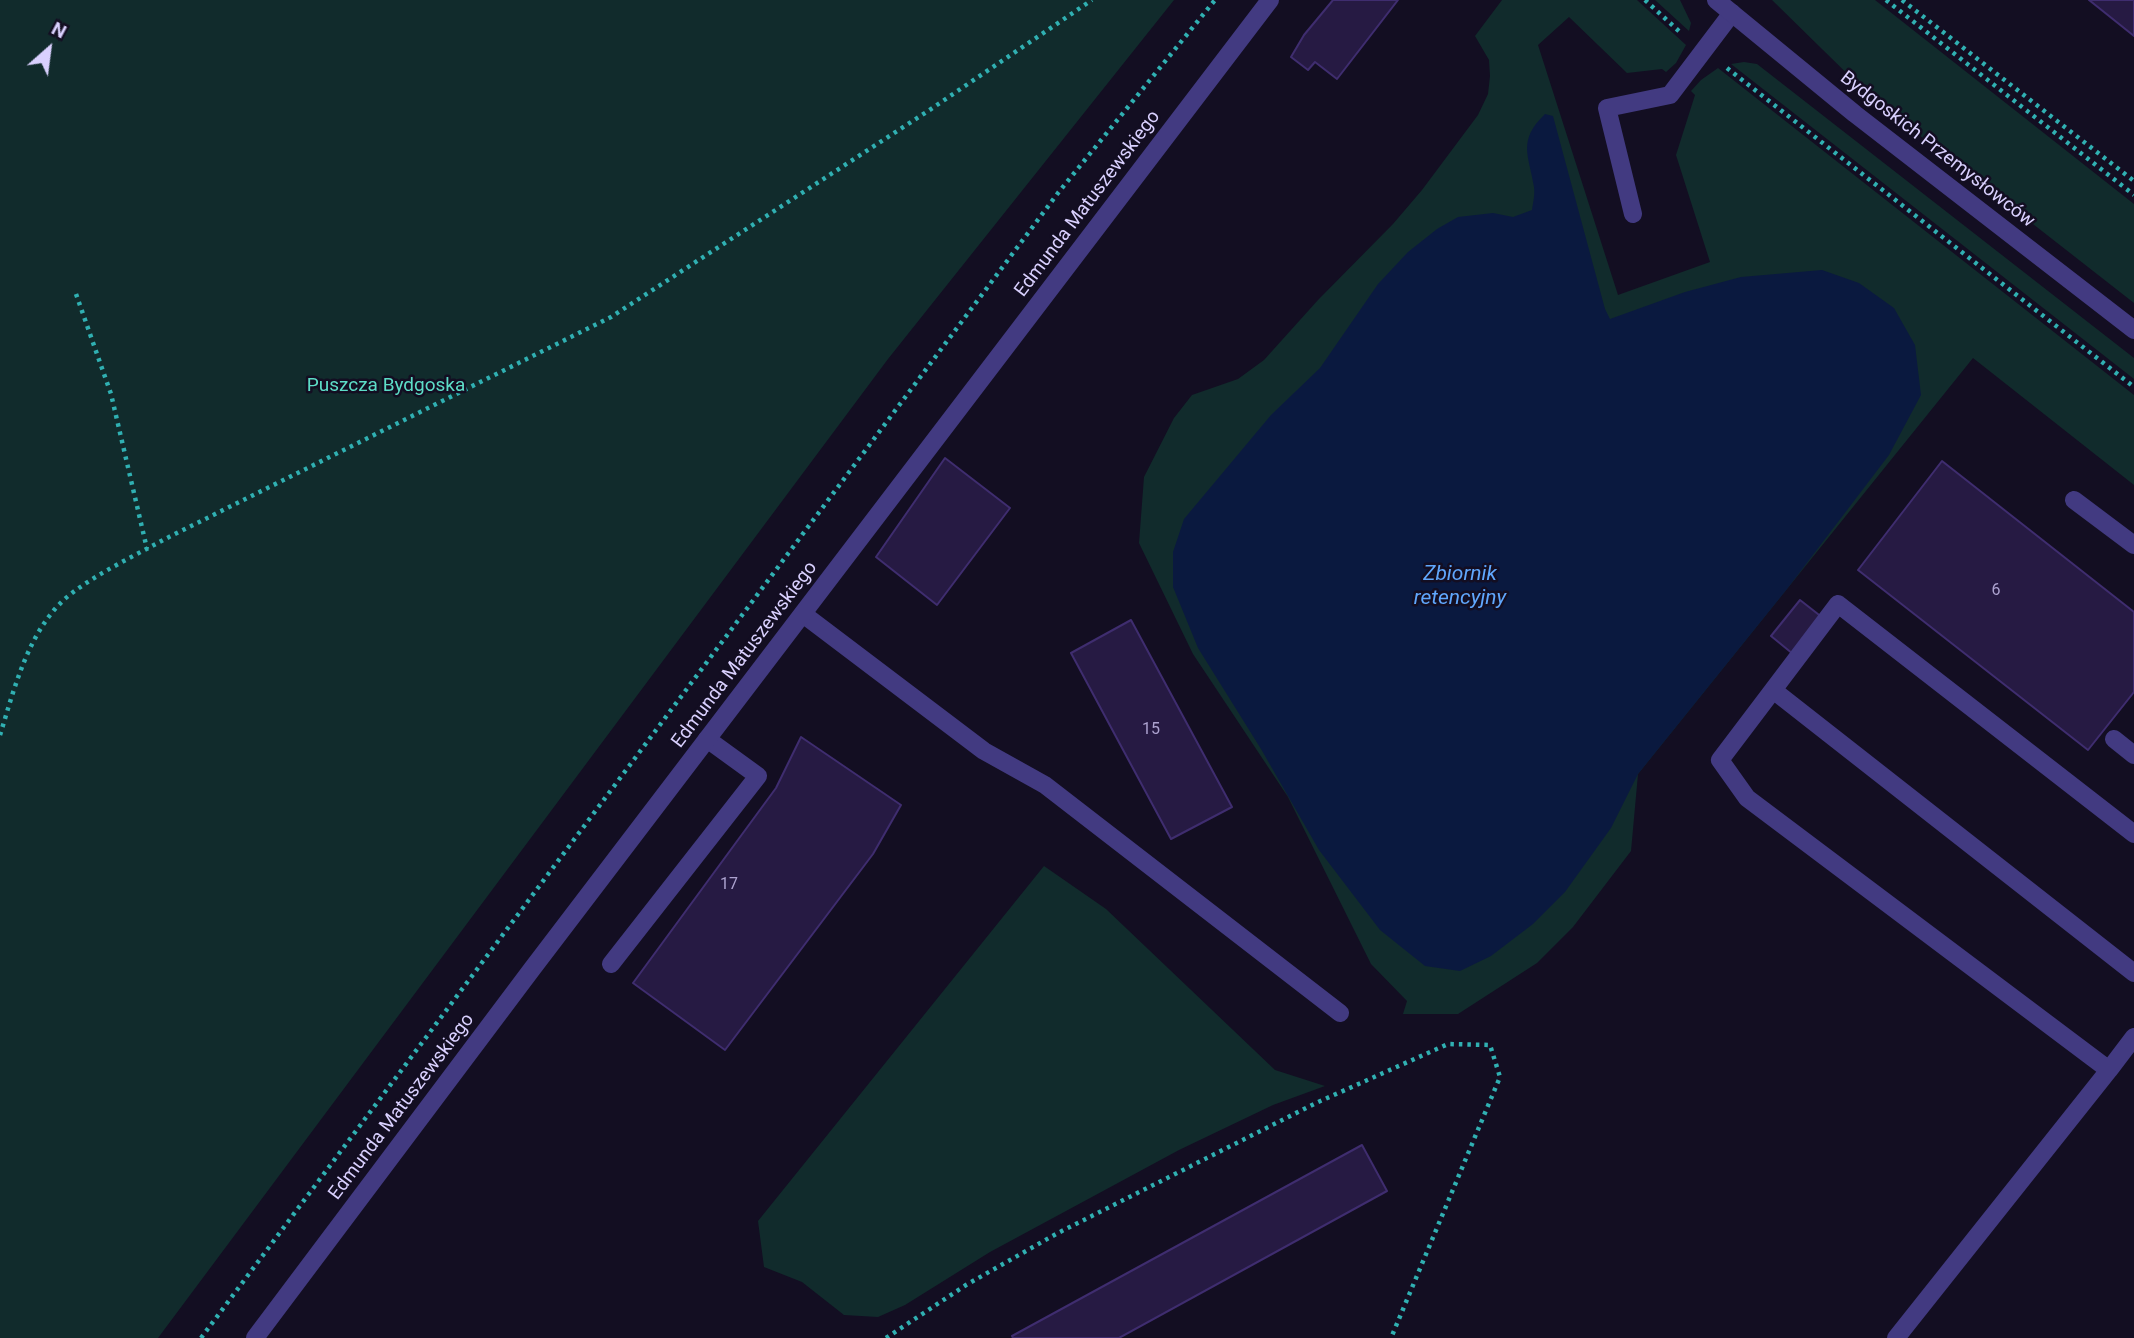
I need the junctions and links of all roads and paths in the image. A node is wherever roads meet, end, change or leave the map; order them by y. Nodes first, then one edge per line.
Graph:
1 (1092, 0) edge
2 (1215, 0) edge
3 (1270, 0) edge
4 (1645, 0) edge
5 (1716, 0) edge
6 (1886, 0) edge
7 (1902, 0) edge
8 (1732, 13) junction
9 (1704, 50) junction
10 (2134, 181) edge
11 (2134, 195) edge
12 (1633, 214) dead end
13 (76, 294) dead end
14 (2134, 330) edge
15 (2134, 387) edge
16 (2074, 500) dead end
17 (2134, 545) edge
18 (147, 549) junction
19 (803, 614) junction
20 (1773, 690) junction
21 (0, 735) edge
22 (707, 739) junction
23 (2114, 739) dead end
24 (2134, 755) edge
25 (2134, 834) edge
26 (611, 964) dead end
27 (2134, 973) edge
28 (1340, 1013) dead end
29 (2134, 1037) edge
30 (2109, 1070) junction
31 (201, 1338) edge
32 (255, 1338) edge
33 (886, 1338) edge
34 (1391, 1338) edge
35 (1896, 1338) edge

1 - 18 path
2 - 31 path
3 - 19 street, Edmunda Matuszewskiego
4 - 9 path
5 - 8 street, Bydgoskich Przemysłowców
6 - 11 path
7 - 10 path
8 - 9 street
8 - 14 street, Bydgoskich Przemysłowców
9 - 12 street
9 - 15 path
13 - 18 path
16 - 17 street
18 - 21 path
19 - 22 street, Edmunda Matuszewskiego
19 - 28 street
20 - 25 street
20 - 27 street
20 - 30 street
22 - 26 street
22 - 32 street, Edmunda Matuszewskiego
23 - 24 street
29 - 30 street
30 - 35 street
33 - 34 path

